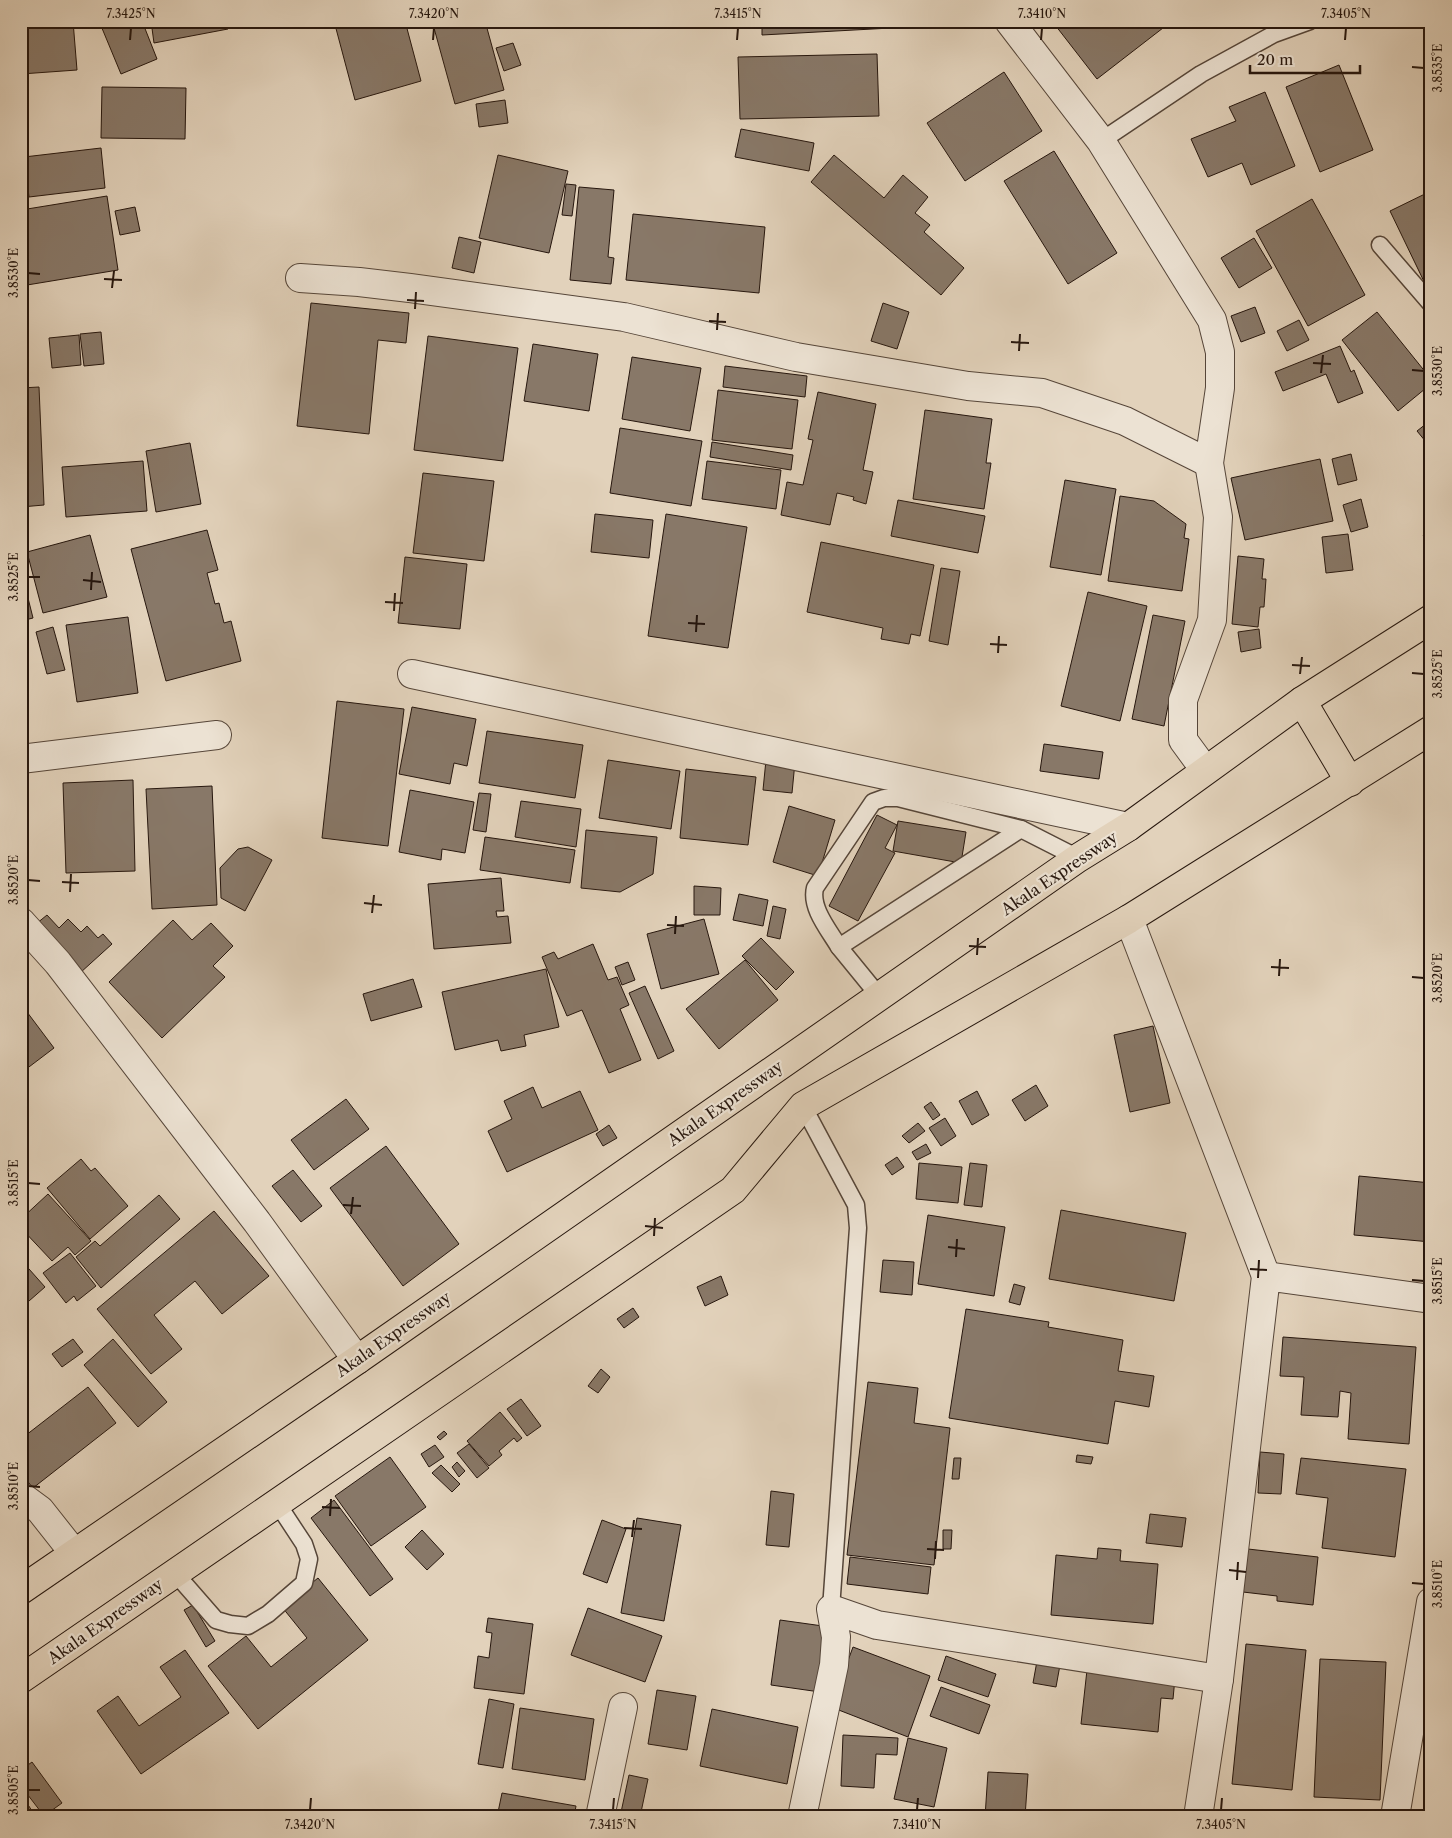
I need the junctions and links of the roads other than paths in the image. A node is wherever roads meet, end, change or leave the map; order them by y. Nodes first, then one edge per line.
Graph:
1 (1009, 21) edge
2 (1310, 21) edge
3 (1272, 27) edge
4 (1101, 141) junction
5 (1380, 245) dead end
6 (300, 278) dead end
7 (1431, 304) edge
8 (1209, 463) junction
9 (1427, 626) edge
10 (412, 674) dead end
11 (1302, 701) junction
12 (1431, 730) edge
13 (217, 735) dead end
14 (21, 759) edge
15 (1205, 770) junction
16 (1350, 782) junction
17 (1128, 827) junction
18 (1021, 829) junction
19 (1078, 858) junction
20 (1129, 919) junction
21 (21, 922) edge
22 (839, 948) junction
23 (879, 996) junction
24 (803, 1106) junction
25 (1266, 1276) junction
26 (1431, 1299) edge
27 (357, 1360) junction
28 (21, 1496) edge
29 (277, 1503) junction
30 (74, 1553) junction
31 (175, 1573) junction
32 (21, 1590) edge
33 (1431, 1602) edge
34 (831, 1609) junction
35 (21, 1679) edge
36 (1218, 1679) junction
37 (623, 1707) dead end
38 (600, 1817) edge
39 (802, 1817) edge
40 (1198, 1817) edge
41 (1395, 1817) edge

1 - 4 street
2 - 3 lane
3 - 4 lane
4 - 8 street
5 - 7 lane
6 - 8 street
8 - 15 street
9 - 11 main road, Akala Expressway
10 - 17 street
11 - 15 main road, Akala Expressway
11 - 16 main road
12 - 16 main road, Akala Expressway
13 - 14 street
15 - 17 main road, Akala Expressway
16 - 20 main road, Akala Expressway
17 - 19 main road, Akala Expressway
18 - 19 lane
18 - 22 lane
18 - 22 lane
19 - 23 main road, Akala Expressway
20 - 24 main road, Akala Expressway
20 - 25 street
21 - 27 street
22 - 23 lane
23 - 27 main road, Akala Expressway
24 - 29 main road, Akala Expressway
24 - 34 lane
25 - 26 street
25 - 36 street
27 - 30 main road, Akala Expressway
28 - 30 street
29 - 31 main road, Akala Expressway
29 - 31 lane
30 - 32 main road, Akala Expressway
31 - 35 main road, Akala Expressway
33 - 41 street
34 - 36 street
34 - 39 street
36 - 40 street
37 - 38 street

